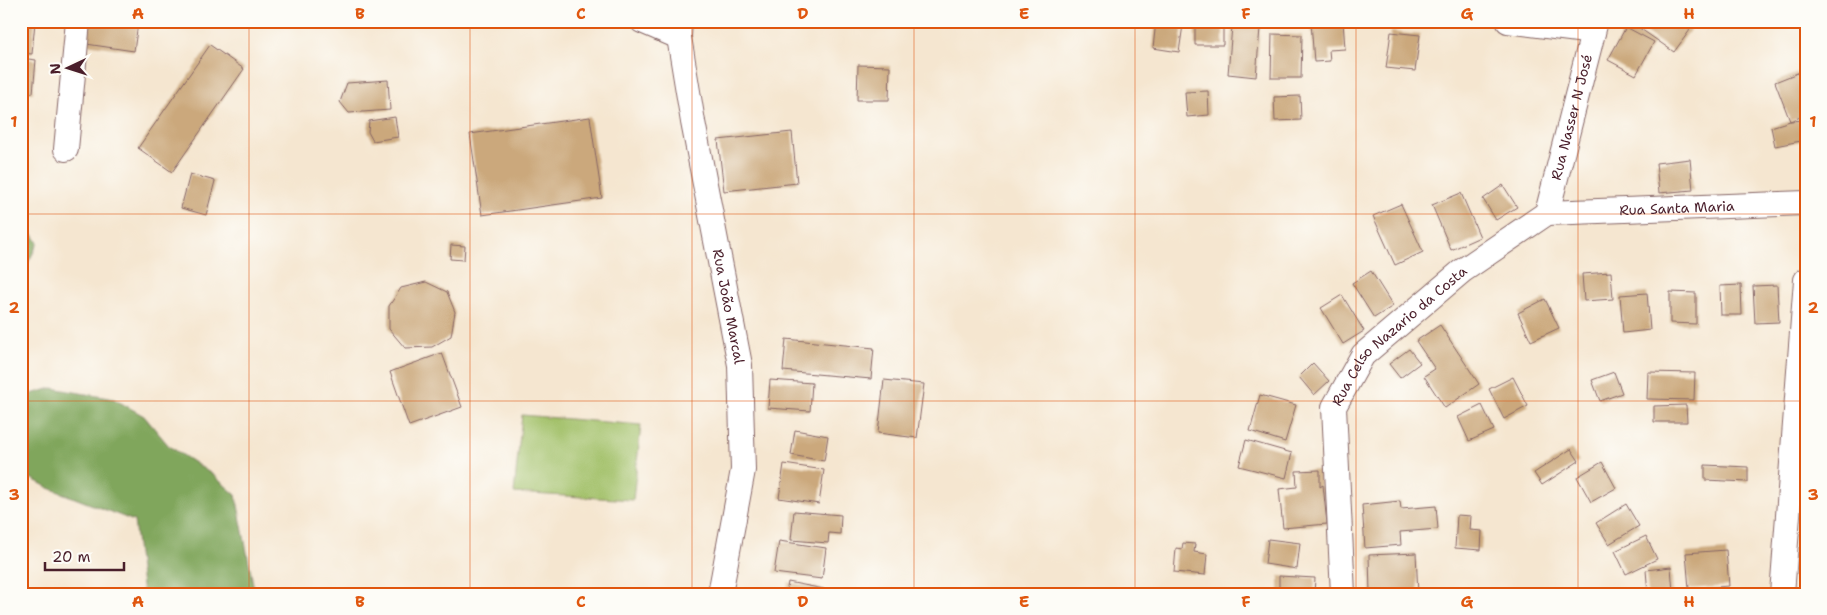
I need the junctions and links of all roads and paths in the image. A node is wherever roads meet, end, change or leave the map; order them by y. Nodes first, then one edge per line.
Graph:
1 (78, 21) edge
2 (642, 21) edge
3 (1508, 21) edge
4 (1594, 26) edge
5 (679, 29) edge
6 (66, 149) dead end
7 (1806, 203) edge
8 (1547, 213) junction
9 (1806, 280) edge
10 (720, 594) edge
11 (1343, 594) edge
12 (1782, 594) edge

1 - 6 street
2 - 5 street
3 - 4 street
4 - 8 street, Rua Nasser N José
5 - 10 street, Rua João Marcal
7 - 8 street, Rua Santa Maria
8 - 11 street, Rua Celso Nazario da Costa
9 - 12 street

